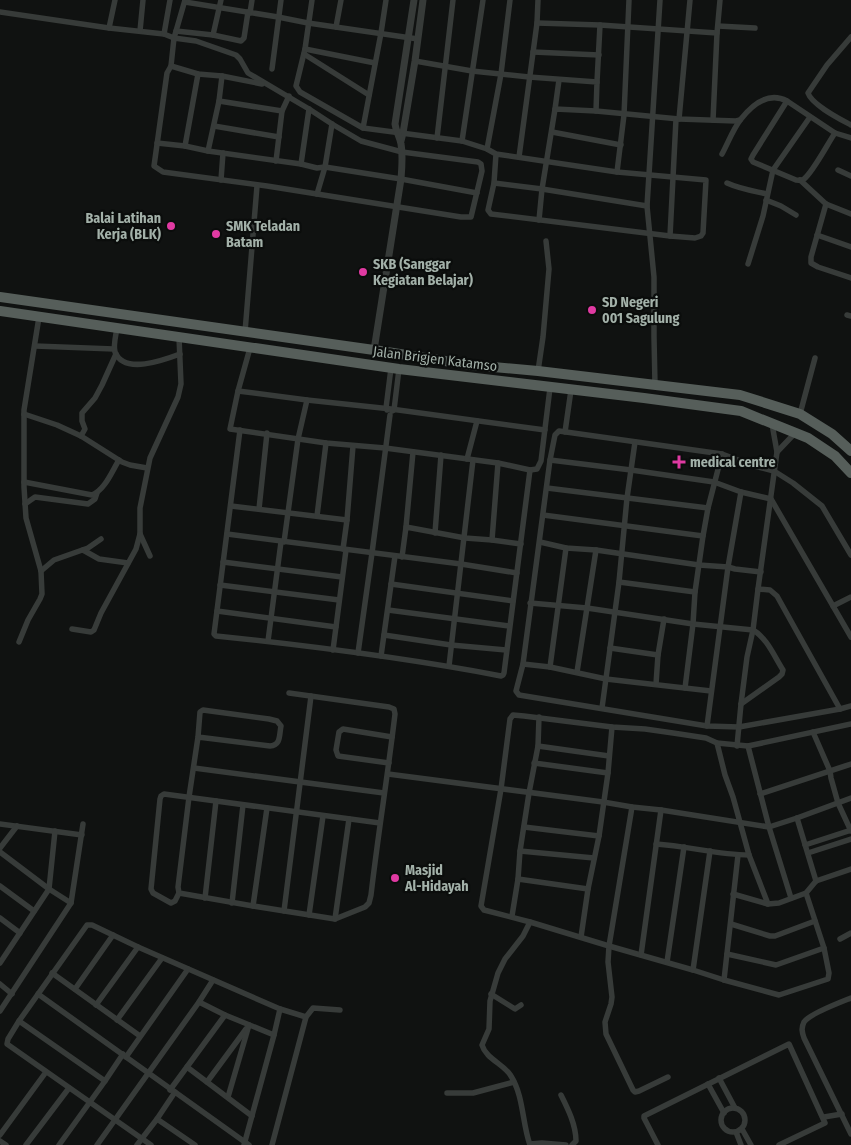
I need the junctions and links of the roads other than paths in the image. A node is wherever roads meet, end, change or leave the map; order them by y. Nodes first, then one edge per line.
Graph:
1 (114, 0) edge
2 (143, 0) edge
3 (170, 0) edge
4 (221, 0) edge
5 (252, 0) edge
6 (281, 0) edge
7 (312, 0) edge
8 (341, 0) edge
9 (386, 0) edge
10 (414, 0) edge
11 (424, 0) edge
12 (453, 0) edge
13 (482, 0) edge
14 (510, 0) edge
15 (538, 0) edge
16 (629, 0) edge
17 (660, 0) edge
18 (690, 0) edge
19 (720, 0) edge
20 (185, 1) edge
21 (220, 7) junction
22 (0, 12) edge
23 (249, 13) junction
24 (278, 17) junction
25 (308, 23) junction
26 (537, 23) junction
27 (600, 25) junction
28 (718, 26) junction
29 (336, 27) junction
30 (627, 27) junction
31 (108, 28) junction
32 (755, 28) dead end
33 (658, 30) junction
34 (140, 31) junction
35 (176, 31) junction
36 (688, 31) junction
37 (381, 33) junction
38 (717, 33) junction
39 (164, 34) junction
40 (213, 35) junction
41 (851, 37) edge
42 (174, 38) junction
43 (409, 38) junction
44 (418, 38) junction
45 (304, 52) junction
46 (533, 52) junction
47 (599, 55) junction
48 (415, 60) junction
49 (375, 64) junction
50 (171, 66) junction
51 (445, 66) junction
52 (272, 69) dead end
53 (472, 71) junction
54 (198, 74) junction
55 (501, 74) junction
56 (222, 76) junction
57 (529, 77) junction
58 (559, 80) junction
59 (597, 82) junction
60 (267, 85) junction
61 (369, 95) junction
62 (288, 96) junction
63 (219, 101) junction
64 (787, 101) junction
65 (309, 109) junction
66 (555, 109) junction
67 (282, 111) junction
68 (596, 111) junction
69 (624, 114) junction
70 (652, 117) junction
71 (810, 117) junction
72 (678, 119) junction
73 (713, 120) junction
74 (740, 120) junction
75 (332, 124) junction
76 (851, 125) edge
77 (214, 126) junction
78 (363, 128) junction
79 (401, 131) junction
80 (552, 132) junction
81 (835, 133) junction
82 (279, 137) junction
83 (437, 138) junction
84 (851, 138) edge
85 (462, 142) junction
86 (157, 143) junction
87 (621, 145) junction
88 (185, 146) junction
89 (487, 149) junction
90 (208, 152) junction
91 (402, 152) junction
92 (223, 154) junction
93 (496, 154) junction
94 (722, 154) dead end
95 (519, 157) junction
96 (276, 161) junction
97 (547, 161) junction
98 (301, 164) junction
99 (325, 167) junction
100 (773, 170) junction
101 (838, 170) dead end
102 (617, 172) junction
103 (649, 176) junction
104 (851, 176) edge
105 (673, 178) junction
106 (401, 179) junction
107 (221, 180) junction
108 (800, 180) junction
109 (494, 183) junction
110 (727, 183) dead end
111 (257, 186) junction
112 (542, 189) junction
113 (477, 193) junction
114 (317, 194) junction
115 (767, 197) junction
116 (826, 204) junction
117 (647, 206) junction
118 (397, 207) junction
119 (851, 214) edge
120 (796, 215) dead end
121 (539, 220) junction
122 (649, 234) junction
123 (817, 235) junction
124 (670, 236) junction
125 (546, 241) dead end
126 (851, 247) edge
127 (748, 264) dead end
128 (851, 278) edge
129 (0, 297) edge
130 (0, 311) edge
131 (39, 317) junction
132 (117, 328) junction
133 (245, 332) junction
134 (179, 337) junction
135 (35, 346) junction
136 (250, 348) junction
137 (374, 350) junction
138 (115, 352) junction
139 (180, 354) junction
140 (815, 358) dead end
141 (395, 369) junction
142 (538, 371) junction
143 (656, 385) junction
144 (550, 388) junction
145 (571, 390) junction
146 (238, 391) junction
147 (307, 400) junction
148 (386, 408) junction
149 (392, 412) junction
150 (24, 414) junction
151 (800, 414) junction
152 (477, 421) junction
153 (772, 423) junction
154 (240, 430) junction
155 (545, 430) junction
156 (565, 432) junction
157 (796, 432) junction
158 (267, 433) junction
159 (81, 436) junction
160 (298, 439) junction
161 (635, 442) junction
162 (326, 443) junction
163 (353, 446) junction
164 (385, 448) junction
165 (851, 451) edge
166 (413, 452) junction
167 (777, 452) junction
168 (722, 454) junction
169 (441, 456) junction
170 (466, 459) junction
171 (118, 460) junction
172 (473, 460) junction
173 (550, 460) junction
174 (498, 463) junction
175 (147, 468) junction
176 (530, 470) junction
177 (631, 470) junction
178 (774, 472) junction
179 (851, 473) edge
180 (24, 482) junction
181 (714, 482) junction
182 (547, 488) junction
183 (741, 492) junction
184 (97, 493) junction
185 (627, 498) junction
186 (771, 499) junction
187 (25, 504) junction
188 (231, 506) junction
189 (708, 508) junction
190 (259, 509) junction
191 (288, 513) junction
192 (543, 515) junction
193 (317, 516) junction
194 (347, 520) junction
195 (625, 526) junction
196 (406, 528) junction
197 (435, 533) junction
198 (140, 534) junction
199 (227, 534) junction
200 (704, 536) junction
201 (465, 538) junction
202 (101, 539) dead end
203 (492, 540) junction
204 (282, 542) junction
205 (540, 542) junction
206 (521, 544) junction
207 (566, 548) junction
208 (83, 550) junction
209 (345, 550) junction
210 (596, 550) junction
211 (372, 553) junction
212 (622, 554) junction
213 (150, 556) dead end
214 (399, 556) junction
215 (851, 556) edge
216 (223, 562) junction
217 (128, 563) junction
218 (461, 564) junction
219 (699, 565) junction
220 (728, 567) junction
221 (277, 569) junction
222 (41, 571) junction
223 (761, 572) junction
224 (517, 573) junction
225 (342, 577) junction
226 (619, 582) junction
227 (391, 584) junction
228 (220, 585) junction
229 (758, 589) junction
230 (274, 592) junction
231 (695, 592) junction
232 (458, 594) junction
233 (851, 597) edge
234 (339, 600) junction
235 (513, 601) junction
236 (530, 603) junction
237 (559, 605) junction
238 (833, 606) junction
239 (587, 608) junction
240 (388, 610) junction
241 (217, 611) junction
242 (615, 612) junction
243 (271, 618) junction
244 (455, 618) junction
245 (664, 619) junction
246 (694, 624) junction
247 (509, 626) junction
248 (721, 626) junction
249 (336, 627) junction
250 (72, 629) dead end
251 (753, 630) junction
252 (384, 635) junction
253 (851, 637) edge
254 (268, 641) junction
255 (19, 642) dead end
256 (452, 644) junction
257 (610, 648) junction
258 (333, 650) junction
259 (506, 650) junction
260 (358, 653) junction
261 (658, 655) junction
262 (382, 656) junction
263 (523, 664) junction
264 (449, 666) junction
265 (550, 667) junction
266 (577, 672) junction
267 (606, 679) junction
268 (656, 684) junction
269 (685, 688) junction
270 (711, 691) junction
271 (289, 694) dead end
272 (311, 696) junction
273 (741, 704) junction
274 (851, 706) edge
275 (602, 708) junction
276 (840, 709) junction
277 (539, 717) junction
278 (851, 724) edge
279 (707, 726) junction
280 (612, 727) junction
281 (739, 728) junction
282 (813, 732) junction
283 (198, 737) junction
284 (392, 737) junction
285 (717, 743) junction
286 (538, 746) junction
287 (737, 746) junction
288 (748, 746) junction
289 (609, 756) junction
290 (389, 763) junction
291 (534, 763) junction
292 (851, 764) edge
293 (194, 768) junction
294 (830, 771) junction
295 (608, 773) junction
296 (388, 774) junction
297 (301, 782) junction
298 (501, 789) junction
299 (529, 792) junction
300 (384, 793) junction
301 (760, 794) junction
302 (189, 797) junction
303 (851, 798) edge
304 (216, 801) junction
305 (603, 802) junction
306 (838, 803) junction
307 (243, 804) junction
308 (632, 807) junction
309 (267, 808) junction
310 (661, 810) junction
311 (296, 812) junction
312 (323, 816) junction
313 (797, 818) junction
314 (349, 819) junction
315 (380, 823) junction
316 (740, 823) junction
317 (0, 824) edge
318 (83, 824) dead end
319 (17, 826) junction
320 (524, 827) junction
321 (769, 827) junction
322 (851, 830) edge
323 (55, 831) junction
324 (82, 835) junction
325 (599, 836) junction
326 (851, 840) edge
327 (656, 844) junction
328 (805, 845) junction
329 (684, 847) junction
330 (0, 848) edge
331 (520, 851) junction
332 (0, 852) edge
333 (710, 852) junction
334 (808, 853) junction
335 (738, 855) junction
336 (749, 855) junction
337 (594, 858) junction
338 (851, 869) edge
339 (518, 879) junction
340 (816, 882) junction
341 (0, 886) edge
342 (48, 889) junction
343 (588, 889) junction
344 (179, 893) junction
345 (806, 893) junction
346 (734, 894) junction
347 (204, 898) junction
348 (790, 898) junction
349 (232, 902) junction
350 (71, 903) junction
351 (768, 904) junction
352 (253, 906) junction
353 (34, 911) junction
354 (284, 911) junction
355 (309, 915) junction
356 (512, 916) junction
357 (0, 918) edge
358 (335, 919) junction
359 (815, 921) junction
360 (530, 922) junction
361 (730, 924) junction
362 (851, 932) edge
363 (20, 933) junction
364 (113, 935) junction
365 (582, 937) junction
366 (840, 939) dead end
367 (610, 946) junction
368 (138, 947) junction
369 (824, 948) junction
370 (0, 951) edge
371 (727, 954) junction
372 (6, 955) junction
373 (641, 955) junction
374 (162, 958) junction
375 (667, 962) junction
376 (0, 963) edge
377 (188, 969) junction
378 (694, 970) junction
379 (52, 973) junction
380 (213, 980) junction
381 (724, 980) junction
382 (0, 984) edge
383 (75, 989) junction
384 (12, 994) junction
385 (38, 994) junction
386 (491, 994) junction
387 (851, 998) edge
388 (199, 1002) junction
389 (96, 1005) junction
390 (520, 1005) dead end
391 (280, 1009) junction
392 (340, 1010) dead end
393 (0, 1011) edge
394 (225, 1015) junction
395 (306, 1017) junction
396 (117, 1020) junction
397 (19, 1021) junction
398 (249, 1025) junction
399 (274, 1035) junction
400 (140, 1036) junction
401 (124, 1056) junction
402 (187, 1067) junction
403 (46, 1072) junction
404 (148, 1072) junction
405 (668, 1077) dead end
406 (719, 1078) junction
407 (105, 1081) junction
408 (207, 1082) junction
409 (514, 1082) junction
410 (708, 1084) junction
411 (69, 1088) junction
412 (173, 1091) junction
413 (447, 1093) dead end
414 (561, 1095) dead end
415 (228, 1097) junction
416 (89, 1102) junction
417 (735, 1108) junction
418 (724, 1113) junction
419 (842, 1114) junction
420 (252, 1116) junction
421 (824, 1117) junction
422 (115, 1119) junction
423 (157, 1119) junction
424 (742, 1128) junction
425 (736, 1132) junction
426 (851, 1134) edge
427 (0, 1135) edge
428 (142, 1138) junction
429 (0, 1141) edge
430 (246, 1144) edge
431 (530, 1144) edge
432 (6, 1145) edge
433 (26, 1145) edge
434 (59, 1145) edge
435 (97, 1145) edge
436 (137, 1145) edge
437 (151, 1145) edge
438 (195, 1145) edge
439 (272, 1145) edge
440 (566, 1145) edge
441 (572, 1145) edge
442 (658, 1145) edge
443 (741, 1145) edge
444 (751, 1145) edge
445 (779, 1145) edge

1 - 31 street
2 - 34 street
3 - 39 street
4 - 21 street
5 - 23 street
6 - 24 street
7 - 25 street
8 - 29 street
9 - 37 street
10 - 43 street
11 - 44 street
12 - 51 street
13 - 53 street
14 - 55 street
15 - 26 street
16 - 30 street
17 - 33 street
18 - 36 street
19 - 28 street
20 - 21 street
20 - 35 street
21 - 23 street
21 - 40 street
22 - 31 street
23 - 24 street
23 - 40 street
24 - 25 street
24 - 52 street
25 - 29 street
25 - 45 street
26 - 27 street
26 - 46 street
27 - 30 street
27 - 47 street
28 - 32 street
28 - 38 street
29 - 37 street
30 - 33 street
30 - 69 street
31 - 34 street
33 - 36 street
33 - 70 street
34 - 39 street
35 - 40 street
35 - 42 street
36 - 38 street
36 - 72 street
37 - 43 street
37 - 49 street
38 - 73 street
39 - 42 street
41 - 76 street
42 - 50 street
42 - 60 street
43 - 44 street
43 - 79 street
44 - 48 street
45 - 49 street
45 - 61 street
45 - 78 street
46 - 47 street
46 - 57 street
47 - 59 street
48 - 51 street
48 - 79 street
49 - 61 street
50 - 54 street
50 - 86 street
51 - 53 street
51 - 83 street
53 - 55 street
53 - 85 street
54 - 56 street
54 - 88 street
55 - 57 street
55 - 89 street
56 - 60 street
56 - 63 street
57 - 58 street
57 - 95 street
58 - 59 street
58 - 66 street
59 - 68 street
60 - 62 street
61 - 78 street
62 - 65 street
62 - 67 street
63 - 67 street
63 - 77 street
64 - 71 street
64 - 74 street
64 - 100 street
65 - 75 street
65 - 98 street
66 - 68 street
66 - 80 street
67 - 82 street
68 - 69 street
69 - 70 street
69 - 87 street
70 - 72 street
70 - 103 street
71 - 81 street
71 - 100 street
72 - 73 street
72 - 105 street
73 - 74 street
74 - 94 street
75 - 91 street
75 - 99 street
77 - 82 street
77 - 90 street
78 - 79 street
79 - 83 street
79 - 91 street
80 - 87 street
80 - 97 street
81 - 84 street
81 - 108 street
82 - 96 street
83 - 85 street
85 - 89 street
86 - 88 street
86 - 107 street
87 - 102 street
88 - 90 street
89 - 93 street
90 - 92 street
91 - 106 street
91 - 113 street
92 - 96 street
92 - 107 street
93 - 95 street
93 - 109 street
95 - 97 street
96 - 98 street
97 - 102 street
97 - 112 street
98 - 99 street
99 - 106 street
99 - 114 street
100 - 108 street
100 - 115 street
101 - 104 street
102 - 103 street
103 - 105 street
103 - 117 street
105 - 124 street
105 - 124 street
106 - 113 street
106 - 118 street
107 - 111 street
108 - 116 street
109 - 112 street
109 - 121 street
110 - 115 street
111 - 114 street
111 - 133 street
112 - 117 street
112 - 121 street
113 - 118 street
114 - 118 street
115 - 120 street
115 - 127 street
116 - 119 street
116 - 123 street
117 - 122 street
118 - 137 street
121 - 122 street
122 - 124 street
122 - 143 street
123 - 126 street
123 - 128 street
125 - 142 street
129 - 133 highway, Jalan Brigjen Katamso
130 - 131 highway, Jalan Brigjen Katamso
131 - 132 highway, Jalan Brigjen Katamso
131 - 135 street
132 - 134 highway, Jalan Brigjen Katamso
132 - 138 street
133 - 137 highway, Jalan Brigjen Katamso
134 - 136 highway, Jalan Brigjen Katamso
134 - 139 street
135 - 138 street
135 - 150 street
136 - 141 highway, Jalan Brigjen Katamso
136 - 146 street
137 - 142 highway, Jalan Brigjen Katamso
138 - 139 street
138 - 159 street
139 - 175 street
140 - 151 street
141 - 144 highway, Jalan Brigjen Katamso
141 - 148 street
141 - 149 street
142 - 143 highway, Jalan Brigjen Katamso
143 - 151 highway, Jalan Brigjen Katamso
144 - 145 highway, Jalan Brigjen Katamso
144 - 155 street
145 - 153 highway, Jalan Brigjen Katamso
145 - 156 street
146 - 147 street
146 - 154 street
147 - 148 street
147 - 160 street
148 - 149 street
149 - 152 street
149 - 164 street
150 - 159 street
150 - 180 street
151 - 165 highway, Jalan Brigjen Katamso
152 - 155 street
152 - 170 street
153 - 157 highway, Jalan Brigjen Katamso
153 - 167 street
154 - 158 street
154 - 188 street
155 - 176 street
156 - 161 street
156 - 173 street
157 - 167 street
157 - 179 highway, Jalan Brigjen Katamso
158 - 160 street
158 - 190 street
159 - 171 street
160 - 162 street
160 - 191 street
161 - 168 street
161 - 177 street
162 - 163 street
162 - 193 street
163 - 164 street
163 - 194 street
164 - 166 street
164 - 211 street
166 - 169 street
166 - 196 street
167 - 178 street
168 - 178 street
168 - 181 street
169 - 170 street
169 - 197 street
170 - 172 street
171 - 175 street
171 - 184 street
172 - 174 street
172 - 201 street
173 - 177 street
173 - 182 street
174 - 176 street
174 - 203 street
175 - 198 street
176 - 206 street
177 - 181 street
177 - 185 street
178 - 186 street
178 - 215 street
180 - 184 street
180 - 187 street
181 - 183 street
181 - 189 street
182 - 185 street
182 - 192 street
183 - 186 street
183 - 220 street
184 - 187 street
185 - 189 street
185 - 195 street
186 - 223 street
186 - 238 street
187 - 222 street
188 - 190 street
188 - 199 street
189 - 200 street
190 - 191 street
191 - 193 street
191 - 204 street
192 - 195 street
192 - 205 street
193 - 194 street
194 - 209 street
195 - 200 street
195 - 212 street
196 - 197 street
196 - 214 street
197 - 201 street
198 - 213 street
198 - 217 street
199 - 204 street
199 - 216 street
200 - 219 street
201 - 203 street
201 - 218 street
202 - 208 street
203 - 206 street
204 - 209 street
204 - 221 street
205 - 207 street
205 - 236 street
206 - 224 street
207 - 210 street
207 - 237 street
208 - 217 street
208 - 222 street
209 - 211 street
209 - 225 street
210 - 212 street
210 - 239 street
211 - 214 street
211 - 260 street
212 - 219 street
212 - 226 street
214 - 218 street
214 - 227 street
216 - 221 street
216 - 228 street
217 - 250 street
218 - 224 street
218 - 232 street
219 - 220 street
219 - 231 street
220 - 223 street
220 - 248 street
221 - 225 street
221 - 230 street
222 - 255 street
223 - 229 street
224 - 235 street
225 - 234 street
226 - 231 street
226 - 242 street
227 - 232 street
227 - 240 street
228 - 230 street
228 - 241 street
229 - 251 street
229 - 276 street
230 - 234 street
230 - 243 street
231 - 246 street
232 - 235 street
232 - 244 street
233 - 238 street
234 - 249 street
235 - 247 street
236 - 237 street
236 - 263 street
237 - 239 street
237 - 265 street
238 - 253 street
239 - 242 street
239 - 266 street
240 - 244 street
240 - 252 street
241 - 243 street
241 - 254 street
242 - 245 street
242 - 257 street
243 - 249 street
243 - 254 street
244 - 247 street
244 - 256 street
245 - 246 street
245 - 261 street
246 - 248 street
246 - 269 street
247 - 259 street
248 - 251 street
248 - 270 street
249 - 258 street
251 - 273 street
251 - 273 street
252 - 256 street
252 - 262 street
254 - 258 street
256 - 259 street
256 - 264 street
257 - 261 street
257 - 267 street
258 - 260 street
259 - 264 street
260 - 262 street
261 - 268 street
262 - 264 street
263 - 265 street
263 - 275 street
265 - 266 street
266 - 267 street
267 - 268 street
267 - 275 street
268 - 269 street
269 - 270 street
270 - 279 street
271 - 272 street
272 - 284 street
272 - 297 street
273 - 281 street
274 - 276 street
275 - 279 street
276 - 281 street
277 - 280 street
277 - 286 street
277 - 298 street
278 - 282 street
279 - 281 street
280 - 285 street
280 - 289 street
281 - 287 street
282 - 288 street
282 - 294 street
283 - 283 street
283 - 293 street
284 - 290 street
284 - 290 street
285 - 287 street
285 - 316 street
286 - 289 street
286 - 291 street
287 - 288 street
288 - 301 street
289 - 295 street
290 - 296 street
291 - 295 street
291 - 299 street
292 - 294 street
293 - 297 street
293 - 302 street
294 - 301 street
294 - 306 street
295 - 305 street
296 - 298 street
296 - 300 street
297 - 300 street
297 - 311 street
298 - 299 street
298 - 356 street
299 - 305 street
299 - 320 street
300 - 315 street
301 - 321 street
302 - 304 street
302 - 344 street
302 - 344 street
303 - 306 street
304 - 307 street
304 - 347 street
305 - 308 street
305 - 325 street
306 - 313 street
306 - 322 street
307 - 309 street
307 - 349 street
308 - 310 street
308 - 367 street
309 - 311 street
309 - 352 street
310 - 316 street
310 - 327 street
311 - 312 street
311 - 354 street
312 - 314 street
312 - 355 street
313 - 321 street
313 - 328 street
314 - 315 street
314 - 358 street
315 - 358 street
316 - 321 street
316 - 336 street
317 - 319 street
318 - 324 street
319 - 323 street
319 - 330 street
320 - 325 street
320 - 331 street
321 - 348 street
322 - 328 street
323 - 324 street
323 - 342 street
324 - 350 street
325 - 337 street
326 - 334 street
327 - 329 street
327 - 373 street
328 - 334 street
329 - 333 street
329 - 375 street
331 - 337 street
331 - 339 street
332 - 342 street
333 - 335 street
333 - 378 street
334 - 340 street
335 - 336 street
335 - 346 street
336 - 351 street
337 - 343 street
338 - 340 street
339 - 343 street
339 - 356 street
340 - 345 street
341 - 353 street
342 - 350 street
342 - 353 street
343 - 365 street
344 - 347 street
345 - 348 street
345 - 359 street
346 - 351 street
346 - 361 street
347 - 349 street
348 - 351 street
349 - 352 street
350 - 384 street
352 - 354 street
353 - 363 street
354 - 355 street
355 - 358 street
356 - 360 street
357 - 363 street
359 - 361 street
359 - 369 street
360 - 365 street
360 - 386 street
361 - 371 street
362 - 366 street
363 - 372 street
364 - 368 street
364 - 379 street
364 - 383 street
365 - 367 street
367 - 373 street
367 - 405 street
368 - 374 street
368 - 389 street
369 - 371 street
369 - 381 street
370 - 372 street
371 - 381 street
372 - 376 street
373 - 375 street
374 - 377 street
374 - 396 street
375 - 378 street
377 - 380 street
377 - 400 street
378 - 381 street
379 - 383 street
379 - 385 street
380 - 388 street
380 - 391 street
382 - 384 street
383 - 389 street
384 - 393 street
385 - 397 street
385 - 401 street
386 - 390 street
386 - 409 street
387 - 419 street
388 - 394 street
388 - 404 street
389 - 396 street
391 - 395 street
391 - 399 street
392 - 395 street
394 - 398 street
394 - 402 street
395 - 439 street
396 - 400 street
397 - 403 street
397 - 407 street
398 - 399 street
398 - 408 street
398 - 415 street
399 - 420 street
400 - 401 street
401 - 404 street
401 - 407 street
402 - 408 street
402 - 412 street
403 - 411 street
403 - 427 street
404 - 412 street
404 - 422 street
406 - 410 street
406 - 417 street
406 - 421 street
407 - 416 street
408 - 415 street
409 - 413 street
409 - 431 street
410 - 418 street
410 - 442 street
411 - 416 street
411 - 433 street
412 - 423 street
412 - 430 street
414 - 441 street
415 - 420 street
416 - 422 street
416 - 434 street
417 - 418 street
417 - 424 street
418 - 425 street
419 - 421 street
419 - 426 street
420 - 430 street
421 - 445 street
422 - 428 street
422 - 435 street
423 - 428 street
423 - 438 street
424 - 425 street
424 - 444 street
425 - 443 street
428 - 436 street
428 - 437 street
429 - 432 street
431 - 440 street

